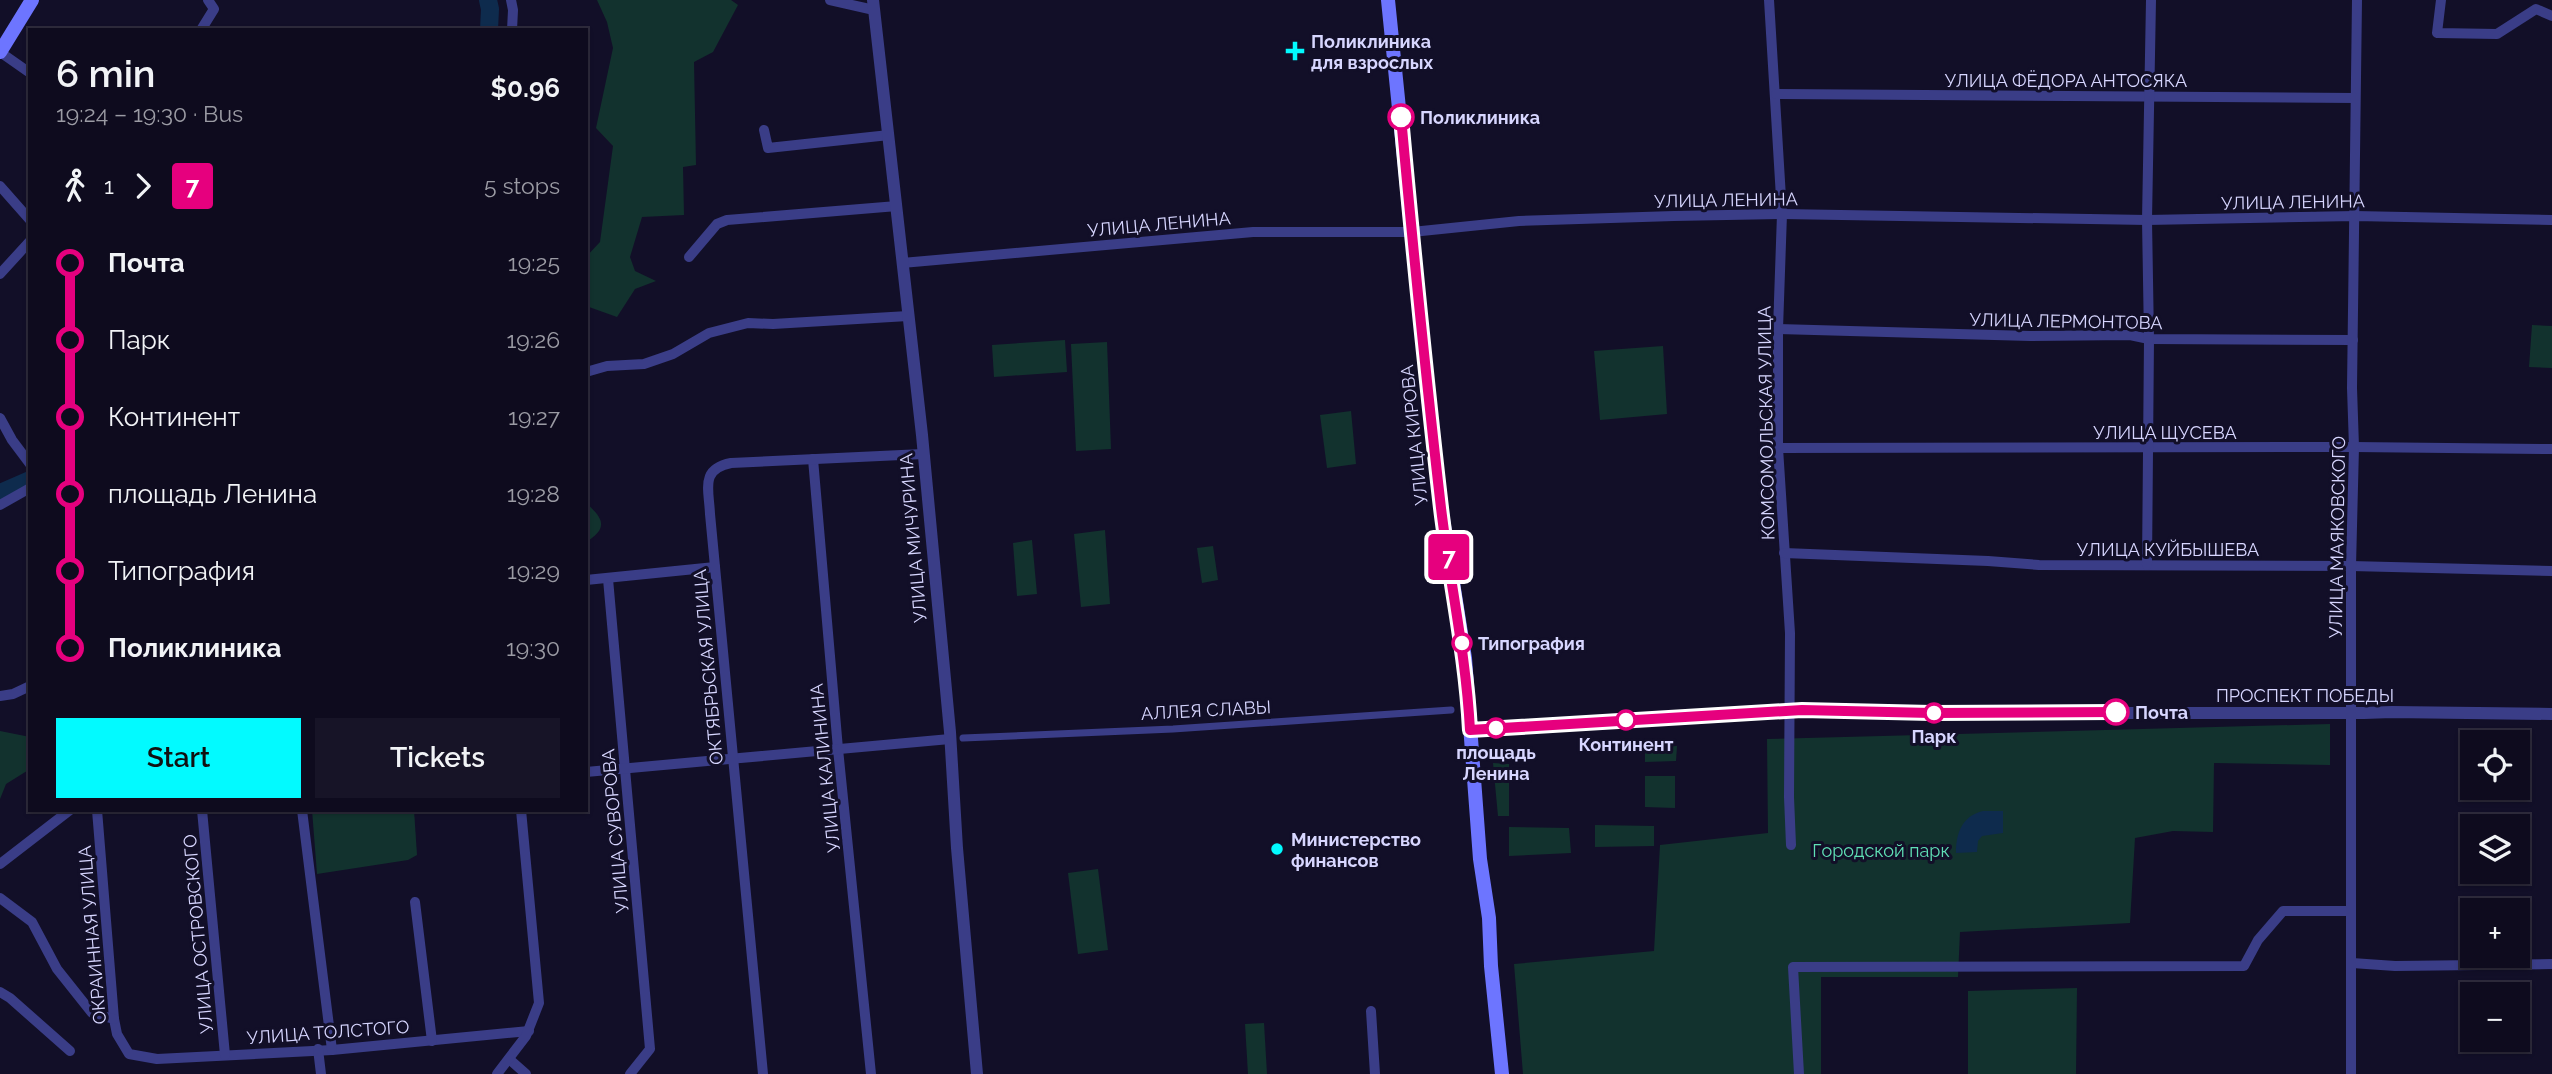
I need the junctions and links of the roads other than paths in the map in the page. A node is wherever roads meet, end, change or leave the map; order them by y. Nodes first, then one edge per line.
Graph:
1 (32, 0) edge
2 (208, 0) edge
3 (510, 0) edge
4 (830, 0) edge
5 (1388, 0) edge
6 (1769, 0) edge
7 (2151, 0) edge
8 (2357, 0) edge
9 (2441, 0) edge
10 (873, 5) edge
11 (2552, 16) edge
12 (202, 28) edge
13 (512, 28) edge
14 (0, 52) edge
15 (28, 72) edge
16 (1776, 94) junction
17 (2150, 96) junction
18 (2356, 98) junction
19 (764, 130) dead end
20 (889, 135) junction
21 (0, 186) edge
22 (897, 206) junction
23 (1782, 214) junction
24 (2355, 216) junction
25 (28, 218) edge
26 (2147, 220) junction
27 (2552, 220) edge
28 (1412, 232) junction
29 (28, 243) edge
30 (689, 257) dead end
31 (902, 263) junction
32 (0, 274) edge
33 (908, 316) junction
34 (1778, 329) junction
35 (2149, 338) junction
36 (2353, 340) junction
37 (588, 371) edge
38 (0, 418) edge
39 (2354, 447) junction
40 (1778, 448) junction
41 (2148, 448) junction
42 (2552, 449) edge
43 (923, 454) junction
44 (813, 459) junction
45 (27, 460) edge
46 (28, 489) edge
47 (0, 505) edge
48 (1784, 553) junction
49 (2147, 565) junction
50 (2351, 566) junction
51 (715, 567) junction
52 (2552, 572) edge
53 (608, 579) junction
54 (588, 580) edge
55 (28, 687) edge
56 (0, 696) edge
57 (1451, 710) dead end
58 (1790, 711) junction
59 (2352, 713) junction
60 (2552, 714) edge
61 (1470, 730) junction
62 (956, 739) junction
63 (838, 749) junction
64 (732, 758) junction
65 (625, 769) junction
66 (588, 772) edge
67 (67, 812) edge
68 (97, 812) edge
69 (202, 812) edge
70 (302, 812) edge
71 (521, 812) edge
72 (1791, 845) dead end
73 (0, 864) edge
74 (0, 898) edge
75 (415, 902) dead end
76 (2350, 911) junction
77 (2352, 963) junction
78 (2552, 964) edge
79 (0, 992) edge
80 (1371, 1011) dead end
81 (114, 1019) junction
82 (529, 1031) junction
83 (432, 1041) junction
84 (318, 1049) junction
85 (332, 1050) junction
86 (70, 1051) dead end
87 (129, 1054) joint
88 (225, 1055) junction
89 (509, 1059) junction
90 (321, 1074) edge
91 (497, 1074) edge
92 (526, 1074) edge
93 (630, 1074) edge
94 (763, 1074) edge
95 (871, 1074) edge
96 (977, 1074) edge
97 (1375, 1074) edge
98 (1502, 1074) edge
99 (1799, 1074) edge
100 (2351, 1074) edge

1 - 14 main road
2 - 12 street
3 - 13 street
4 - 10 street
5 - 28 main road, УЛИЦА КИРОВА
6 - 16 street, КОМСОМОЛЬСКАЯ УЛИЦА
7 - 17 street
8 - 18 street, УЛИЦА МАЯКОВСКОГО
9 - 11 street
10 - 20 street, УЛИЦА МИЧУРИНА
14 - 15 street
16 - 17 street, УЛИЦА ФЁДОРА АНТОСЯКА
16 - 23 street, КОМСОМОЛЬСКАЯ УЛИЦА
17 - 18 street, УЛИЦА ФЁДОРА АНТОСЯКА
17 - 26 street
18 - 24 street, УЛИЦА МАЯКОВСКОГО
19 - 20 street
20 - 22 street, УЛИЦА МИЧУРИНА
21 - 25 street
22 - 30 street
22 - 31 street, УЛИЦА МИЧУРИНА
23 - 26 street, УЛИЦА ЛЕНИНА
23 - 28 street, УЛИЦА ЛЕНИНА
23 - 34 street, КОМСОМОЛЬСКАЯ УЛИЦА
24 - 26 street, УЛИЦА ЛЕНИНА
24 - 27 street, УЛИЦА ЛЕНИНА
24 - 36 street, УЛИЦА МАЯКОВСКОГО
26 - 35 street
28 - 31 street, УЛИЦА ЛЕНИНА
28 - 61 main road, УЛИЦА КИРОВА
29 - 32 street
31 - 33 street, УЛИЦА МИЧУРИНА
33 - 37 street
33 - 43 street, УЛИЦА МИЧУРИНА
34 - 35 street, УЛИЦА ЛЕРМОНТОВА
34 - 40 street, КОМСОМОЛЬСКАЯ УЛИЦА
35 - 36 street, УЛИЦА ЛЕРМОНТОВА
35 - 41 street
36 - 39 street, УЛИЦА МАЯКОВСКОГО
38 - 45 street
39 - 41 street, УЛИЦА ЩУСЕВА
39 - 42 street, УЛИЦА ЩУСЕВА
39 - 50 street, УЛИЦА МАЯКОВСКОГО
40 - 41 street, УЛИЦА ЩУСЕВА
40 - 48 street, КОМСОМОЛЬСКАЯ УЛИЦА
41 - 49 street
43 - 44 street, ОКТЯБРЬСКАЯ УЛИЦА
43 - 62 street, УЛИЦА МИЧУРИНА
44 - 51 street, ОКТЯБРЬСКАЯ УЛИЦА
44 - 63 street, УЛИЦА КАЛИНИНА
46 - 47 street
48 - 49 street, УЛИЦА КУЙБЫШЕВА
48 - 58 street, КОМСОМОЛЬСКАЯ УЛИЦА
49 - 50 street, УЛИЦА КУЙБЫШЕВА
50 - 52 street, УЛИЦА КУЙБЫШЕВА
50 - 59 street, УЛИЦА МАЯКОВСКОГО
51 - 53 street
51 - 64 street, ОКТЯБРЬСКАЯ УЛИЦА
53 - 54 street
53 - 65 street, УЛИЦА СУВОРОВА
55 - 56 street
57 - 62 street, АЛЛЕЯ СЛАВЫ
58 - 59 street, ПРОСПЕКТ ПОБЕДЫ
58 - 61 street, ПРОСПЕКТ ПОБЕДЫ
58 - 72 street, КОМСОМОЛЬСКАЯ УЛИЦА
59 - 60 street, ПРОСПЕКТ ПОБЕДЫ
59 - 76 street, УЛИЦА МАЯКОВСКОГО
61 - 98 main road, УЛИЦА КИРОВА
62 - 63 street
62 - 96 street, УЛИЦА МИЧУРИНА
63 - 64 street
63 - 95 street, УЛИЦА КАЛИНИНА
64 - 65 street
64 - 94 street, ОКТЯБРЬСКАЯ УЛИЦА
65 - 66 street
65 - 93 street, УЛИЦА СУВОРОВА
67 - 73 street
68 - 81 street, ОКРАИННАЯ УЛИЦА
69 - 88 street, УЛИЦА ОСТРОВСКОГО
70 - 85 street
71 - 82 street
74 - 81 street
75 - 83 street
76 - 77 street, УЛИЦА МАЯКОВСКОГО
76 - 99 street
77 - 78 street
77 - 100 street, УЛИЦА МАЯКОВСКОГО
79 - 86 street
80 - 97 street
81 - 87 street, ОКРАИННАЯ УЛИЦА
82 - 83 street, УЛИЦА ТОЛСТОГО
82 - 89 street
83 - 85 street, УЛИЦА ТОЛСТОГО
84 - 85 street, УЛИЦА ТОЛСТОГО
84 - 88 street, УЛИЦА ТОЛСТОГО
84 - 90 street
87 - 88 street, УЛИЦА ТОЛСТОГО
89 - 91 street
89 - 92 street

